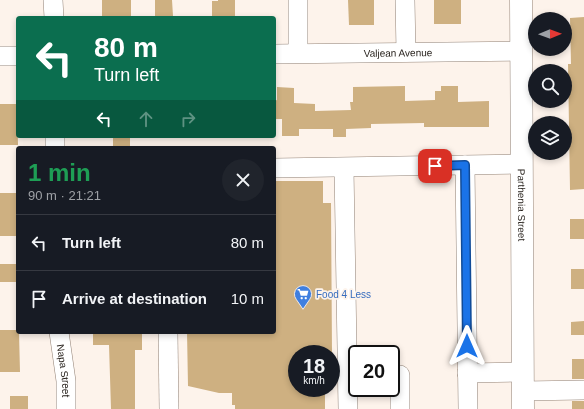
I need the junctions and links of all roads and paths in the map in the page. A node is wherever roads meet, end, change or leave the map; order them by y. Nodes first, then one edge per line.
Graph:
1 (53, 0) edge
2 (298, 0) edge
3 (405, 0) edge
4 (521, 0) edge
5 (54, 16) edge
6 (522, 50) junction
7 (406, 52) junction
8 (298, 53) junction
9 (276, 54) edge
10 (0, 56) edge
11 (16, 56) edge
12 (522, 164) junction
13 (465, 165) junction
14 (276, 168) edge
15 (344, 168) junction
16 (59, 334) edge
17 (168, 334) edge
18 (467, 374) junction
19 (584, 390) edge
20 (523, 391) edge
21 (400, 397) edge
22 (66, 409) edge
23 (169, 409) edge
24 (348, 409) edge
25 (400, 409) edge
26 (468, 409) edge

1 - 5 street
2 - 8 street
3 - 7 street
4 - 6 main road, Parthenia Street
6 - 7 street, Valjean Avenue
6 - 12 main road, Parthenia Street
7 - 8 street, Valjean Avenue
8 - 9 street, Valjean Avenue
10 - 11 street
12 - 13 street
12 - 20 main road, Parthenia Street
13 - 15 street
13 - 18 street
14 - 15 street
15 - 24 street
16 - 22 street, Napa Street
17 - 23 street
18 - 20 street
18 - 26 street
19 - 20 street
21 - 25 street

